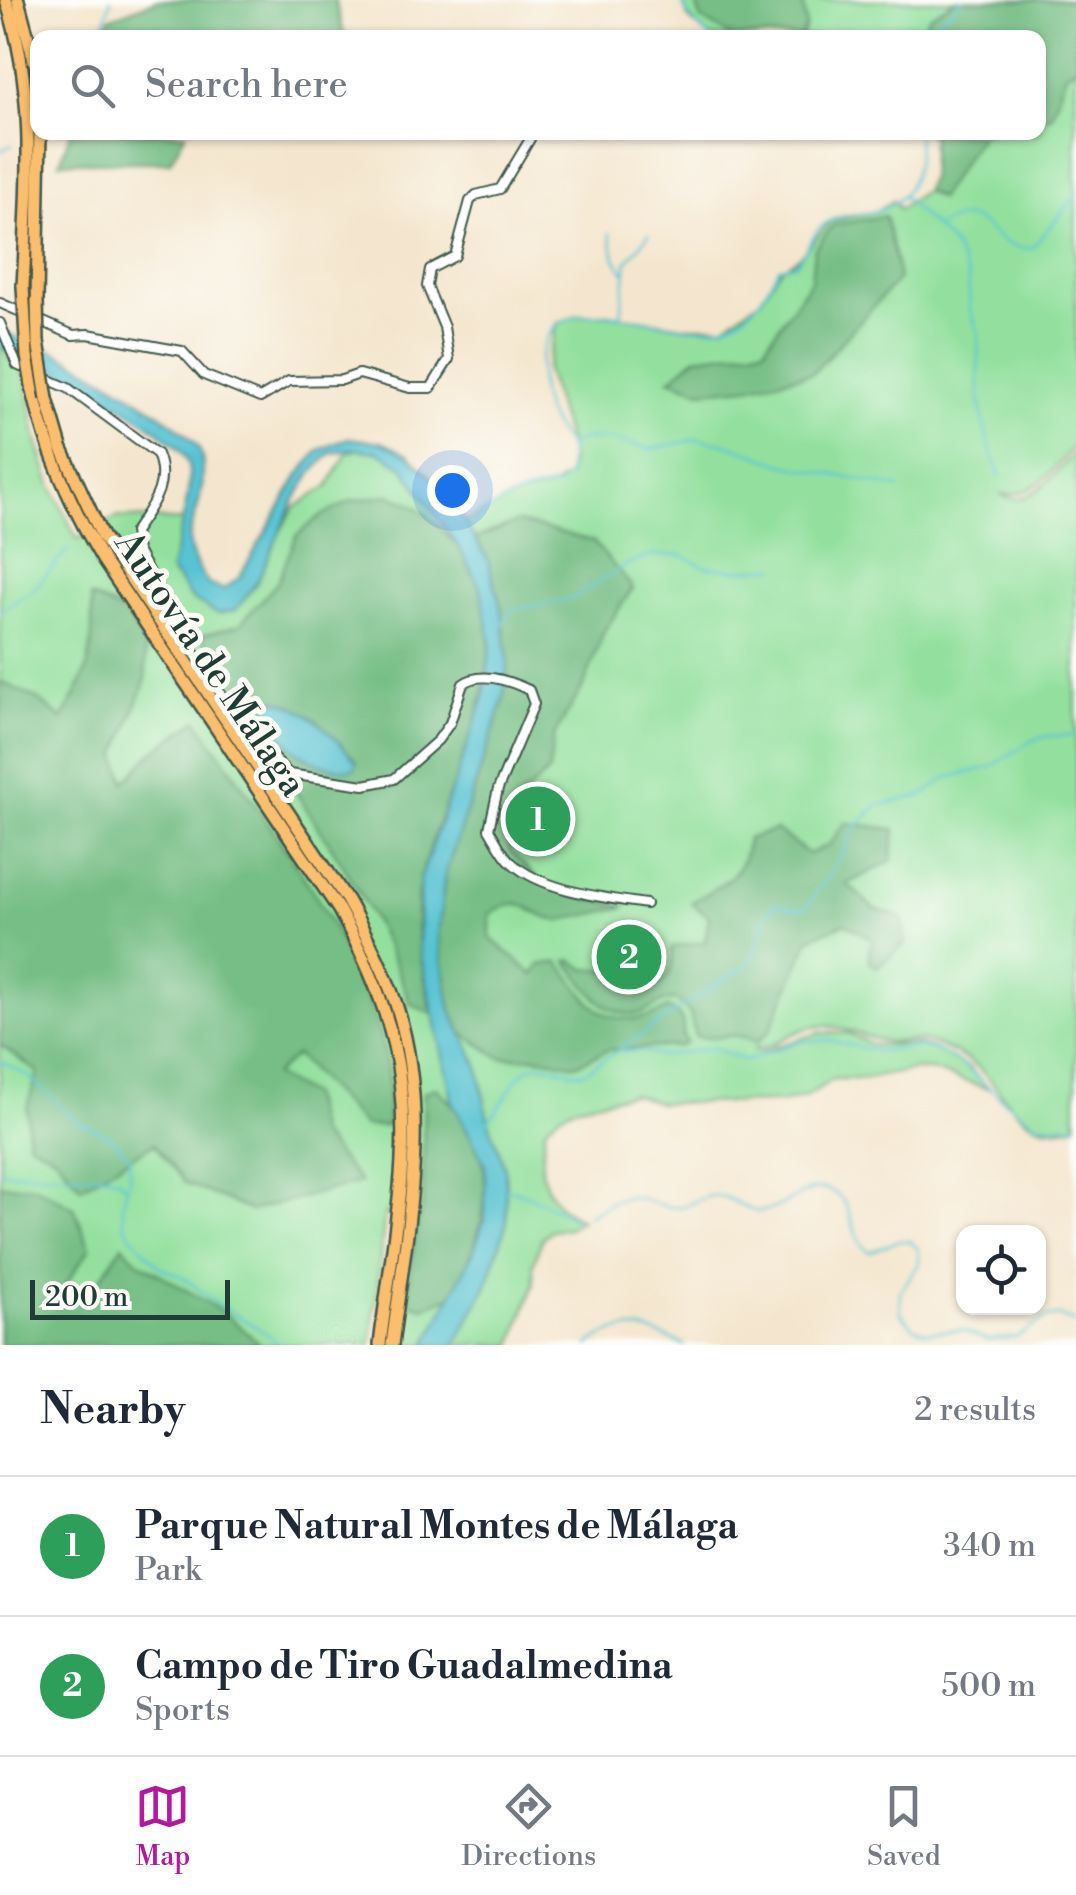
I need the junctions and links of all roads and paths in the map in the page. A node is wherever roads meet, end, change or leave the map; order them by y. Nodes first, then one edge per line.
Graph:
1 (6, 0) edge
2 (21, 4) edge
3 (30, 42) edge
4 (40, 140) edge
5 (529, 140) edge
6 (0, 304) edge
7 (2, 325) edge
8 (646, 904) dead end
9 (380, 1345) edge
10 (392, 1345) edge

1 - 9 highway, Autovía de Málaga, bridge
2 - 3 highway
4 - 10 highway, Autovía de Málaga, bridge
5 - 6 street
7 - 8 street

